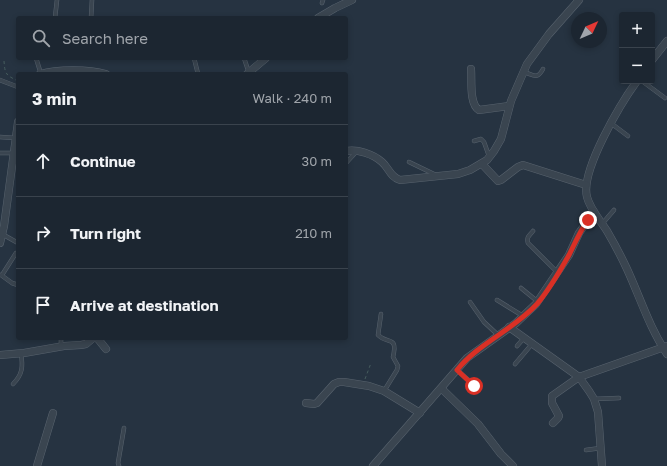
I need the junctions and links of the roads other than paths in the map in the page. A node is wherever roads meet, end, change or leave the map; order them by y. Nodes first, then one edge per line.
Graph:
1 (57, 0) edge
2 (92, 0) edge
3 (352, 0) edge
4 (579, 0) edge
5 (55, 16) edge
6 (91, 16) edge
7 (321, 16) edge
8 (667, 41) edge
9 (655, 56) edge
10 (36, 60) edge
11 (194, 60) edge
12 (245, 60) edge
13 (264, 60) edge
14 (471, 69) dead end
15 (543, 69) dead end
16 (40, 72) edge
17 (57, 72) edge
18 (93, 72) edge
19 (198, 72) edge
20 (250, 72) edge
21 (251, 72) edge
22 (524, 72) junction
23 (0, 80) edge
24 (634, 84) edge
25 (646, 84) edge
26 (16, 86) edge
27 (665, 98) dead end
28 (509, 106) junction
29 (612, 124) junction
30 (628, 136) dead end
31 (0, 137) edge
32 (16, 138) joint
33 (474, 141) dead end
34 (358, 150) junction
35 (348, 151) edge
36 (0, 153) edge
37 (14, 153) junction
38 (489, 157) junction
39 (348, 161) edge
40 (409, 162) dead end
41 (482, 164) junction
42 (15, 172) edge
43 (439, 176) junction
44 (586, 185) junction
45 (614, 210) dead end
46 (594, 212) junction
47 (2, 219) edge
48 (602, 224) junction
49 (533, 231) dead end
50 (2, 234) junction
51 (16, 242) edge
52 (0, 244) edge
53 (16, 253) dead end
54 (558, 273) junction
55 (1, 275) edge
56 (16, 284) edge
57 (521, 288) dead end
58 (497, 300) dead end
59 (470, 302) dead end
60 (538, 302) junction
61 (381, 314) dead end
62 (523, 316) junction
63 (509, 327) junction
64 (498, 335) junction
65 (524, 338) junction
66 (61, 340) edge
67 (90, 340) edge
68 (99, 340) edge
69 (532, 344) junction
70 (61, 346) junction
71 (517, 346) dead end
72 (106, 349) dead end
73 (666, 349) edge
74 (21, 353) junction
75 (0, 355) edge
76 (515, 364) dead end
77 (457, 370) junction
78 (579, 377) junction
79 (13, 384) dead end
80 (442, 389) junction
81 (474, 390) dead end
82 (384, 391) junction
83 (619, 398) dead end
84 (594, 399) junction
85 (306, 404) dead end
86 (53, 413) dead end
87 (420, 413) junction
88 (553, 423) dead end
89 (124, 428) dead end
90 (601, 448) junction
91 (586, 450) dead end
92 (37, 466) edge
93 (119, 466) edge
94 (373, 466) edge
95 (513, 466) edge
96 (602, 466) edge

1 - 5 lane
2 - 6 lane
3 - 7 street
4 - 22 street
8 - 9 street
10 - 16 lane
11 - 19 lane
12 - 20 lane
13 - 21 street
14 - 28 street
15 - 22 lane
17 - 18 street
22 - 28 street
23 - 26 lane
24 - 29 street
25 - 27 lane
28 - 38 street
29 - 30 lane
29 - 44 street
31 - 32 lane
32 - 37 street
33 - 38 lane
34 - 35 street
34 - 39 lane
34 - 43 street
36 - 37 lane
37 - 42 street
38 - 41 street
40 - 43 lane
41 - 43 street
41 - 44 street
42 - 47 street
44 - 46 street
45 - 48 lane
46 - 48 street
46 - 54 street
47 - 50 street
48 - 73 street
49 - 54 lane
50 - 51 lane
50 - 52 street
53 - 55 lane
54 - 60 street
55 - 56 lane
57 - 60 lane
58 - 62 lane
59 - 64 lane
60 - 62 street
61 - 82 lane
62 - 63 street
63 - 64 street
63 - 65 street
64 - 77 street
65 - 69 street
65 - 71 lane
66 - 70 lane
67 - 70 street
68 - 72 street
69 - 76 lane
69 - 78 street
70 - 74 street
73 - 78 street
74 - 75 street
74 - 79 lane
77 - 80 street
77 - 81 lane
78 - 84 street
78 - 88 street
80 - 87 street
80 - 95 street
82 - 85 street
82 - 87 street
83 - 84 lane
84 - 90 street
86 - 92 street
87 - 94 street
89 - 93 lane
90 - 91 lane
90 - 96 street

